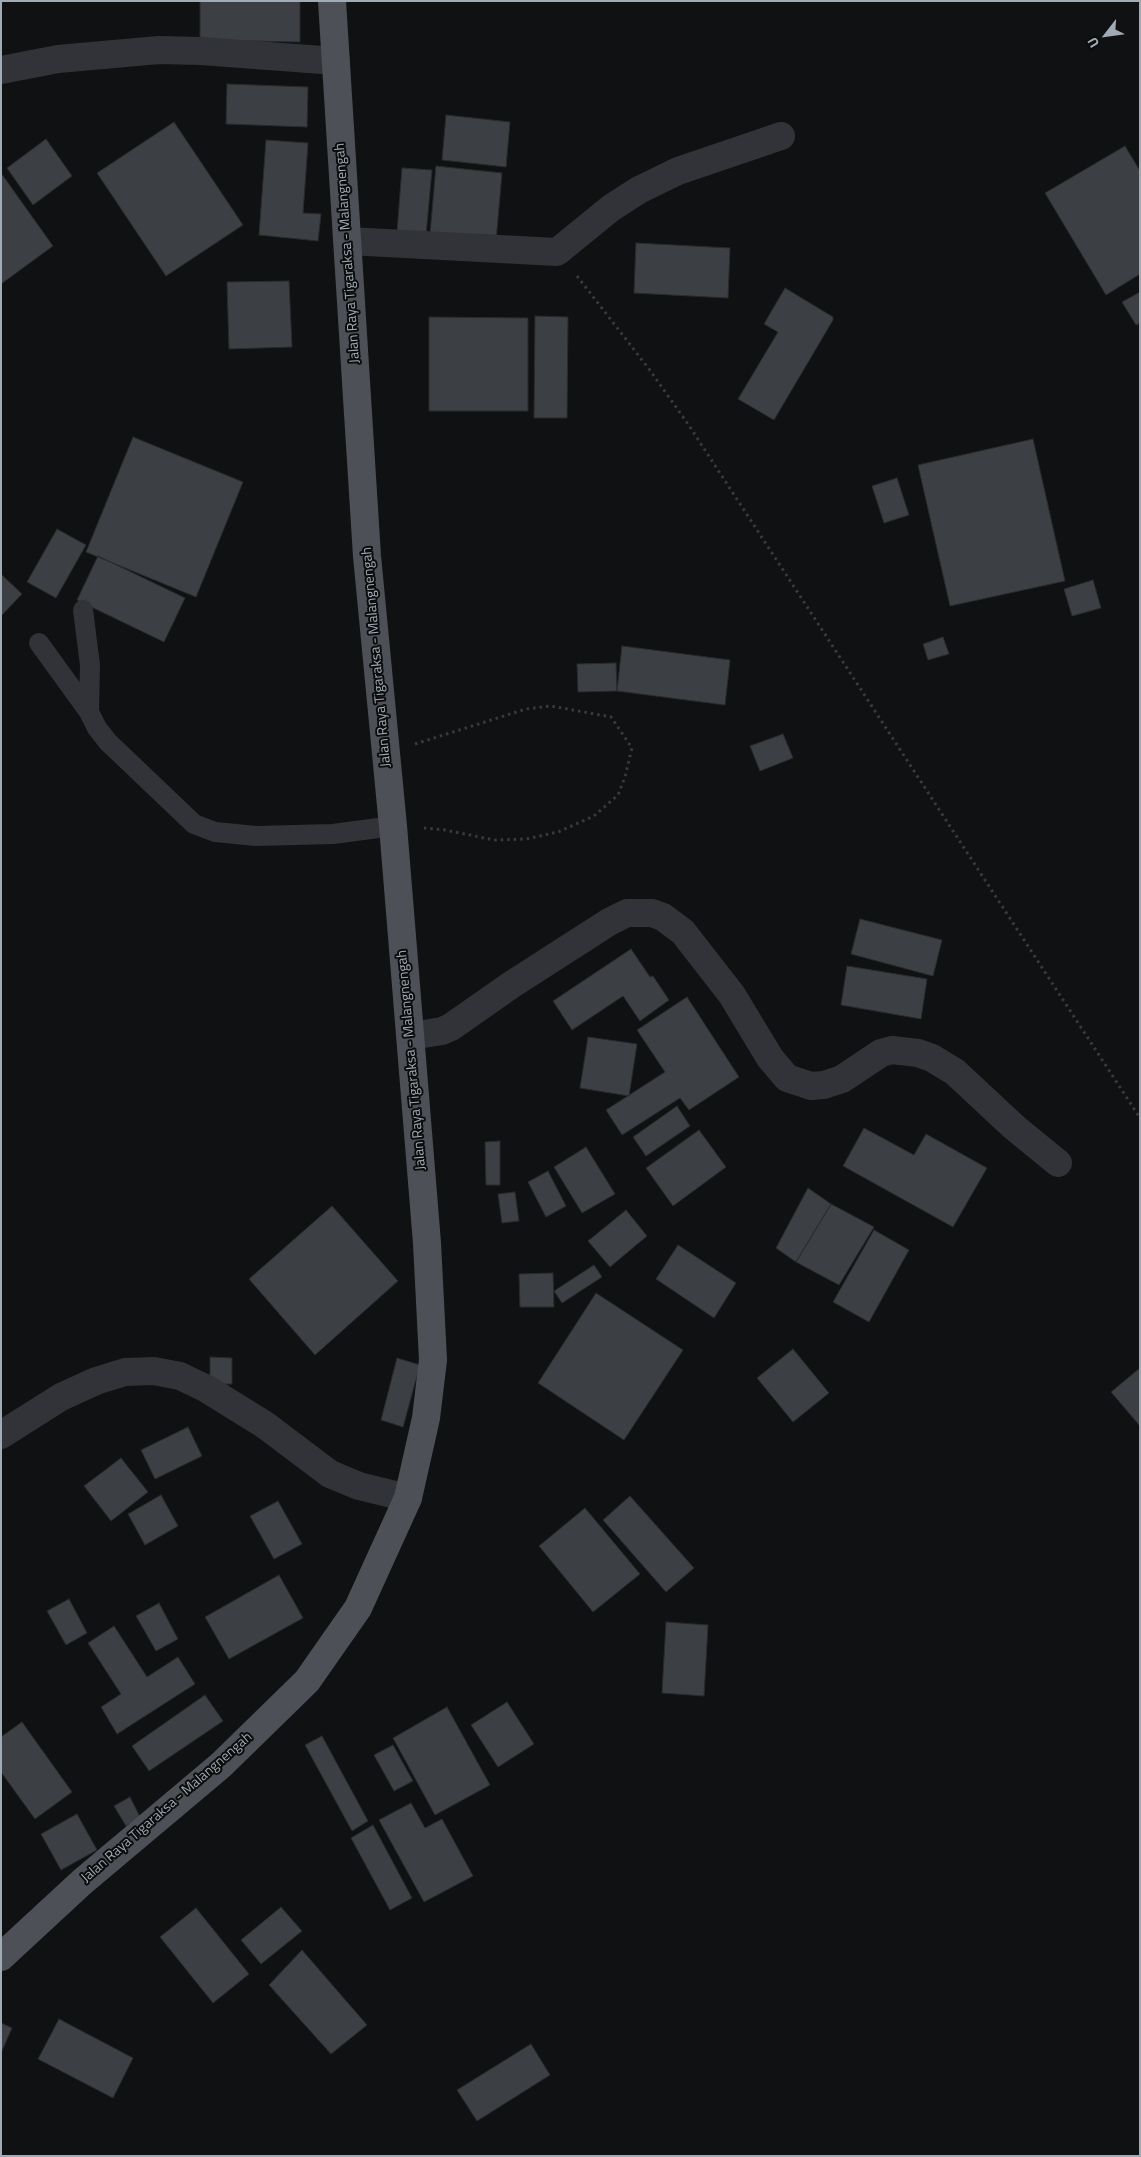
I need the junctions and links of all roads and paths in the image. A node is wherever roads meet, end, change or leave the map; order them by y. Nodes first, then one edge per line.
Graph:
1 (332, 1) edge
2 (336, 61) junction
3 (1, 70) edge
4 (781, 136) dead end
5 (348, 241) junction
6 (557, 252) junction
7 (83, 610) dead end
8 (39, 643) dead end
9 (90, 712) junction
10 (386, 753) junction
11 (393, 826) junction
12 (410, 1036) junction
13 (1140, 1118) edge
14 (1058, 1163) dead end
15 (1, 1435) edge
16 (408, 1498) junction
17 (1, 1956) edge

1 - 2 main road, Jalan Raya Tigaraksa - Malangnengah
2 - 3 street
2 - 5 main road, Jalan Raya Tigaraksa - Malangnengah
4 - 6 street
5 - 6 street
5 - 10 main road, Jalan Raya Tigaraksa - Malangnengah
6 - 13 path
7 - 9 lane
8 - 9 lane
9 - 11 lane
10 - 11 main road, Jalan Raya Tigaraksa - Malangnengah
10 - 11 path
11 - 12 main road, Jalan Raya Tigaraksa - Malangnengah
12 - 14 street
12 - 16 main road, Jalan Raya Tigaraksa - Malangnengah
15 - 16 street
16 - 17 main road, Jalan Raya Tigaraksa - Malangnengah

